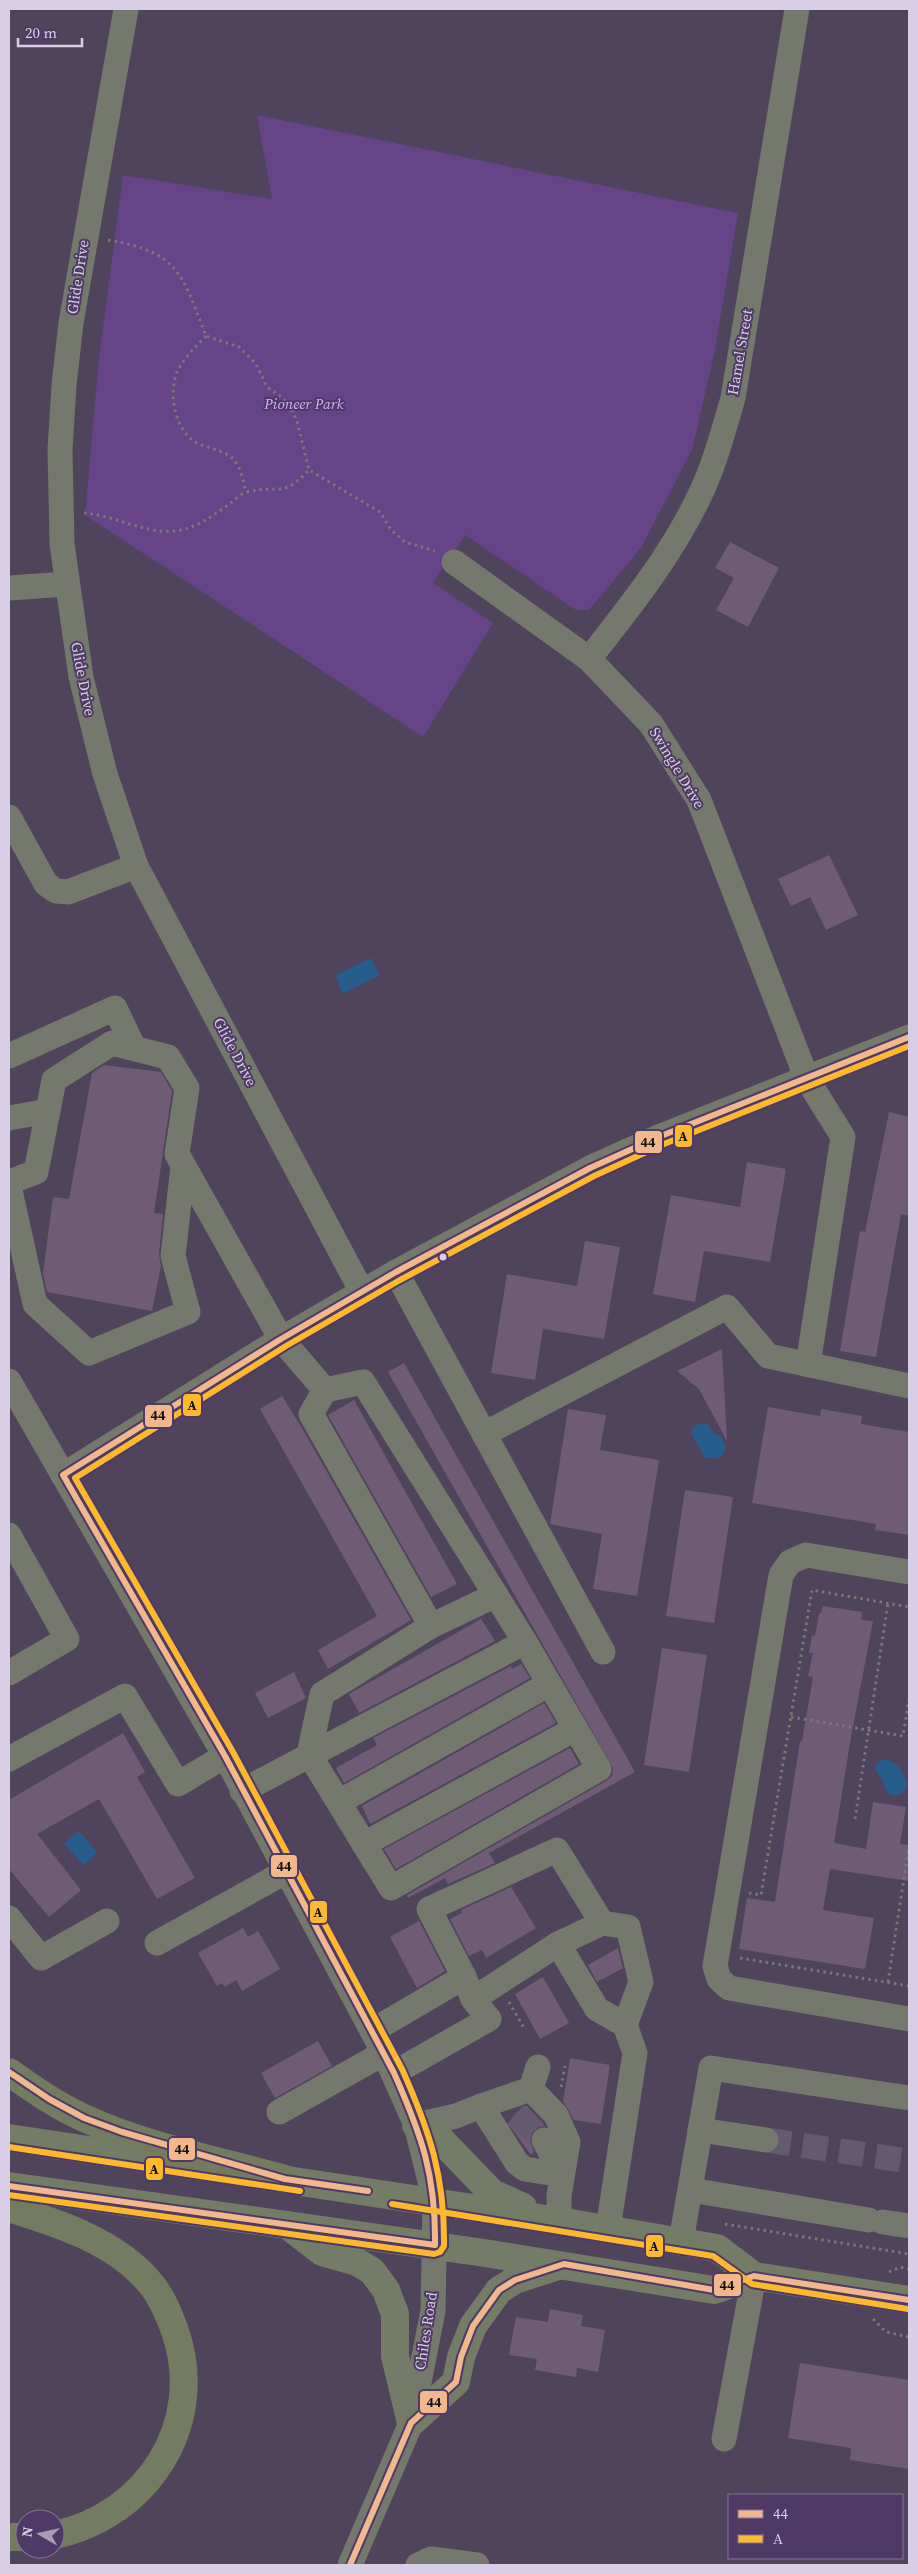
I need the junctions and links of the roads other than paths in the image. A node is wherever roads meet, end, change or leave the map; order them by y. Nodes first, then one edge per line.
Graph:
1 (126, 9) edge
2 (797, 9) edge
3 (454, 562) road end
4 (67, 584) junction
5 (9, 588) edge
6 (589, 659) junction
7 (9, 818) edge
8 (136, 866) junction
9 (909, 1037) edge
10 (134, 1048) junction
11 (9, 1056) edge
12 (807, 1079) junction
13 (48, 1111) junction
14 (9, 1118) edge
15 (183, 1166) junction
16 (9, 1182) edge
17 (9, 1186) edge
18 (396, 1272) junction
19 (362, 1292) junction
20 (281, 1339) junction
21 (808, 1365) junction
22 (9, 1381) edge
23 (909, 1386) edge
24 (325, 1390) junction
25 (484, 1434) junction
26 (63, 1475) junction
27 (9, 1535) edge
28 (909, 1572) edge
29 (496, 1596) junction
30 (431, 1626) junction
31 (525, 1642) junction
32 (603, 1652) dead end
33 (9, 1673) edge
34 (550, 1684) junction
35 (576, 1729) junction
36 (309, 1754) junction
37 (225, 1756) junction
38 (9, 1759) edge
39 (242, 1791) junction
40 (339, 1802) junction
41 (364, 1844) junction
42 (287, 1871) junction
43 (9, 1918) edge
44 (107, 1921) dead end
45 (602, 1923) junction
46 (158, 1943) dead end
47 (558, 1944) junction
48 (469, 1988) junction
49 (909, 2019) edge
50 (625, 2025) junction
51 (372, 2031) junction
52 (389, 2063) junction
53 (9, 2072) edge
54 (909, 2098) edge
55 (499, 2107) junction
56 (279, 2112) dead end
57 (416, 2125) junction
58 (700, 2130) junction
59 (9, 2138) edge
60 (544, 2140) tunnel mouth
61 (766, 2140) tunnel mouth
62 (562, 2175) junction
63 (285, 2179) junction
64 (9, 2186) edge
65 (690, 2190) junction
66 (435, 2202) junction
67 (9, 2208) edge
68 (559, 2221) junction
69 (286, 2224) junction
70 (909, 2226) edge
71 (608, 2229) junction
72 (681, 2241) junction
73 (435, 2246) junction
74 (564, 2264) junction
75 (754, 2276) junction
76 (909, 2300) edge
77 (411, 2423) junction
78 (724, 2439) dead end
79 (65, 2533) edge
80 (350, 2565) edge
81 (418, 2565) edge
82 (477, 2565) edge

1 - 4 street, Glide Drive
2 - 6 street, Hamel Street
3 - 6 street, Swingle Drive
4 - 5 street
4 - 8 street, Glide Drive
6 - 12 street, Swingle Drive
7 - 8 street
8 - 19 street, Glide Drive
9 - 12 street
10 - 11 street
10 - 13 street
10 - 15 street
12 - 18 street
12 - 21 street, Swingle Drive
13 - 14 street
13 - 16 street
15 - 17 street
15 - 20 street
18 - 19 street
18 - 25 street
19 - 20 street
20 - 24 street
20 - 26 street
21 - 23 street
21 - 25 street
22 - 26 street, Chiles Road
24 - 29 street
24 - 30 street
25 - 32 street
26 - 37 street, Chiles Road
27 - 33 street
28 - 49 street
29 - 30 street
29 - 31 street
30 - 36 street
31 - 34 street
31 - 36 street
34 - 35 street
34 - 40 street
35 - 41 street
35 - 41 street
36 - 39 street
36 - 40 street
37 - 38 street
37 - 39 street, Chiles Road
39 - 42 street, Chiles Road
40 - 41 street
42 - 46 street
42 - 51 street, Chiles Road
43 - 44 street
45 - 47 street
45 - 48 street
45 - 50 street
47 - 48 street
47 - 50 street
48 - 51 street
48 - 52 street
50 - 71 street
51 - 52 street, Chiles Road
52 - 56 street
52 - 57 street, Chiles Road
53 - 63 highway
54 - 58 street
55 - 57 street
55 - 62 street
55 - 62 street
57 - 66 street, Chiles Road
57 - 68 main road
58 - 61 street
58 - 65 street
59 - 63 main road
60 - 62 street
62 - 68 street
63 - 66 main road
64 - 69 main road
65 - 70 street
65 - 72 street
66 - 68 main road
66 - 73 street, Chiles Road
67 - 79 highway
68 - 71 main road
69 - 73 main road
69 - 77 main road
71 - 72 main road
72 - 75 main road
73 - 74 main road
73 - 77 street, Chiles Road
74 - 75 main road
74 - 77 main road
75 - 76 main road
75 - 78 street
77 - 80 street, Chiles Road
81 - 82 street

